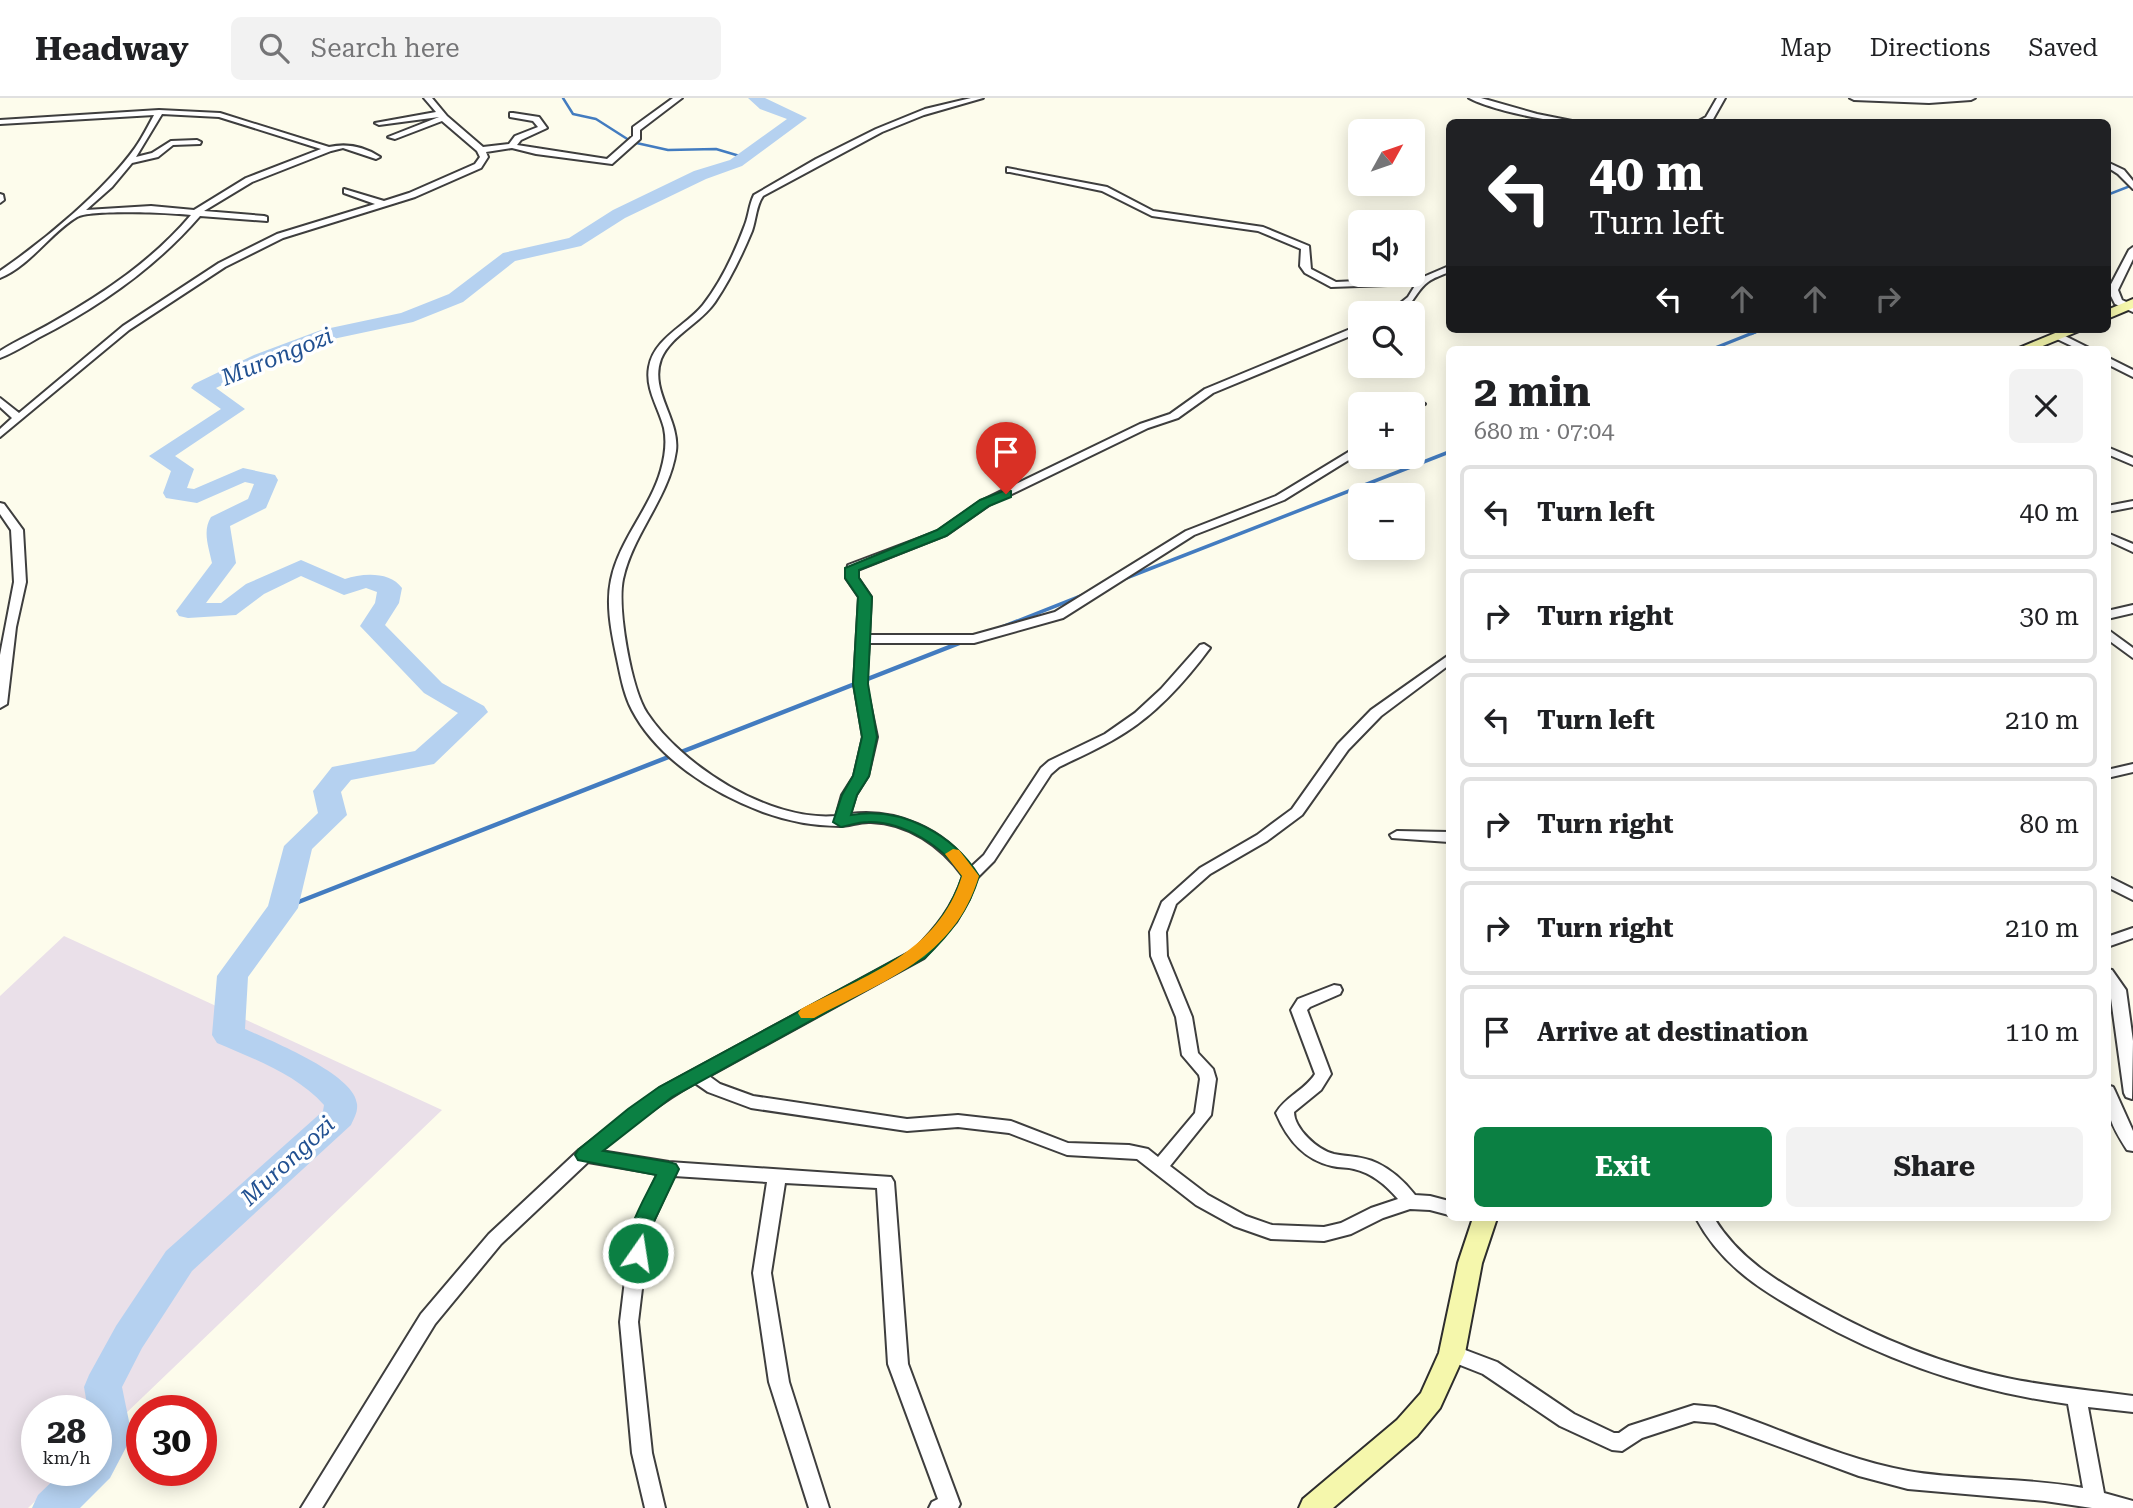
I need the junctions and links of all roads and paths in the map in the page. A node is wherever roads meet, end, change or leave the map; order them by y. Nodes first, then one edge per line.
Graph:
1 (428, 98) edge
2 (678, 98) edge
3 (979, 98) edge
4 (1474, 98) edge
5 (1721, 98) edge
6 (1854, 98) edge
7 (1971, 98) edge
8 (159, 112) junction
9 (513, 115) dead end
10 (442, 116) junction
11 (1554, 119) edge
12 (1710, 119) edge
13 (0, 122) edge
14 (379, 122) dead end
15 (391, 137) dead end
16 (197, 142) dead end
17 (512, 146) junction
18 (329, 149) junction
19 (481, 150) junction
20 (376, 157) dead end
21 (128, 161) junction
22 (2111, 166) edge
23 (1010, 170) dead end
24 (2133, 186) edge
25 (347, 191) dead end
26 (384, 204) junction
27 (196, 213) junction
28 (75, 214) junction
29 (264, 219) dead end
30 (2133, 250) edge
31 (1446, 270) edge
32 (0, 275) edge
33 (1425, 280) edge
34 (1348, 284) edge
35 (1419, 287) edge
36 (1408, 301) edge
37 (2131, 306) edge
38 (2111, 314) edge
39 (1348, 333) edge
40 (2068, 333) edge
41 (2060, 337) junction
42 (2033, 346) edge
43 (2079, 346) edge
44 (0, 355) edge
45 (2111, 362) edge
46 (2133, 374) edge
47 (0, 401) edge
48 (18, 418) junction
49 (0, 434) edge
50 (2111, 452) edge
51 (1348, 456) edge
52 (2133, 462) edge
53 (2133, 504) edge
54 (0, 506) edge
55 (2111, 508) edge
56 (2111, 538) edge
57 (2133, 548) edge
58 (2133, 608) edge
59 (2111, 614) edge
60 (2111, 636) edge
61 (864, 639) junction
62 (1204, 648) dead end
63 (2133, 654) edge
64 (1446, 661) edge
65 (0, 704) edge
66 (2133, 768) edge
67 (2111, 773) edge
68 (841, 822) junction
69 (1398, 835) dead end
70 (1446, 837) edge
71 (970, 876) junction
72 (2111, 883) edge
73 (2133, 895) edge
74 (2133, 933) edge
75 (2111, 941) edge
76 (2111, 980) edge
77 (1334, 990) dead end
78 (695, 1074) junction
79 (2111, 1090) edge
80 (2133, 1093) edge
81 (2111, 1101) edge
82 (2133, 1145) edge
83 (585, 1155) junction
84 (1160, 1166) junction
85 (669, 1169) junction
86 (777, 1176) junction
87 (1410, 1202) junction
88 (1446, 1207) edge
89 (1483, 1221) edge
90 (1707, 1221) edge
91 (1452, 1353) junction
92 (2076, 1396) junction
93 (2133, 1404) edge
94 (2095, 1497) junction
95 (311, 1508) edge
96 (655, 1508) edge
97 (819, 1508) edge
98 (939, 1508) edge
99 (1313, 1508) edge
100 (2126, 1508) edge

1 - 10 street
2 - 17 street
3 - 68 street
4 - 11 street
5 - 12 street
6 - 7 street
8 - 13 street
8 - 18 street
8 - 21 street
9 - 17 street
10 - 14 street
10 - 15 street
10 - 19 street
16 - 21 street
17 - 19 street
18 - 20 street
18 - 27 street
19 - 26 street
21 - 28 street
22 - 24 street
23 - 34 street
25 - 26 street
26 - 48 street
27 - 28 street
27 - 29 street
27 - 44 street
28 - 32 street
30 - 37 street
31 - 33 street
35 - 36 street
37 - 38 street
39 - 61 street
40 - 41 street
41 - 42 street
41 - 43 street
45 - 46 street
47 - 48 street
48 - 49 street
50 - 52 street
51 - 61 street
53 - 55 street
54 - 65 street
56 - 57 street
58 - 59 street
60 - 63 street
61 - 68 street
62 - 71 street
64 - 84 street
66 - 67 street
68 - 71 street
69 - 70 street
71 - 78 street
72 - 73 street
74 - 75 street
76 - 80 street
77 - 87 street
78 - 83 street
78 - 84 street
79 - 80 street
81 - 82 street
83 - 85 street
83 - 95 street
84 - 87 street
85 - 86 street
85 - 96 street
86 - 97 street
86 - 98 street
87 - 88 street
89 - 91 street
90 - 92 street
91 - 94 street
91 - 99 street
92 - 93 street
92 - 94 street
94 - 100 street

